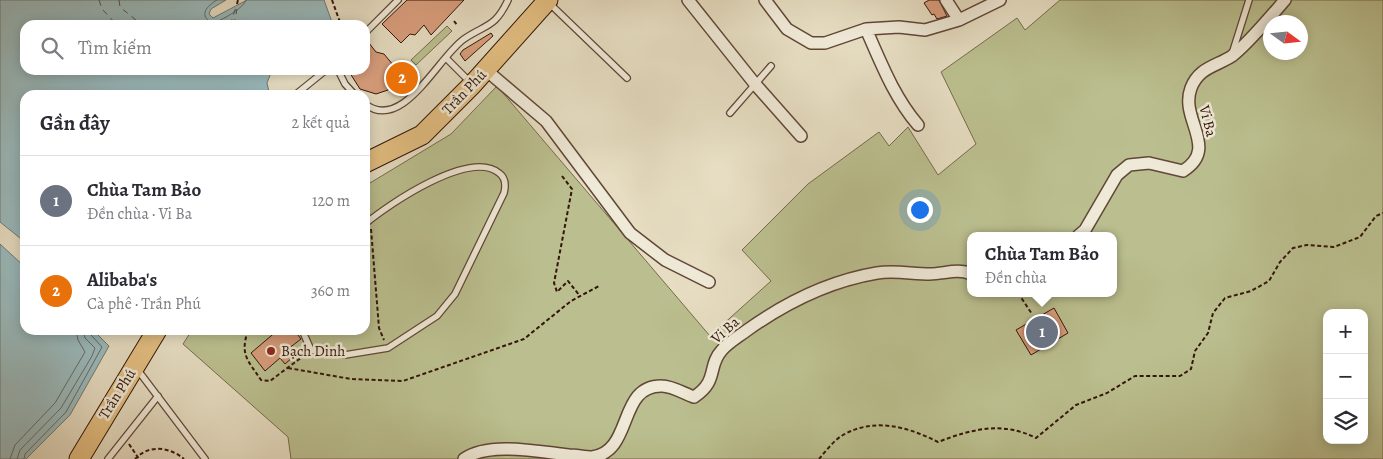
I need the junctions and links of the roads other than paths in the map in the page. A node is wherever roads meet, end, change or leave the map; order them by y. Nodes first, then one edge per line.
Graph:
1 (398, 0) edge
2 (508, 0) edge
3 (547, 0) edge
4 (688, 0) edge
5 (765, 0) edge
6 (946, 0) edge
7 (1000, 0) edge
8 (1249, 0) edge
9 (1285, 0) edge
10 (959, 20) junction
11 (370, 28) edge
12 (866, 29) junction
13 (1232, 56) junction
14 (447, 58) junction
15 (771, 66) dead end
16 (486, 70) junction
17 (320, 75) edge
18 (340, 75) edge
19 (627, 78) dead end
20 (755, 84) junction
21 (472, 85) junction
22 (301, 90) edge
23 (350, 90) edge
24 (370, 107) edge
25 (730, 113) dead end
26 (918, 125) dead end
27 (800, 136) dead end
28 (370, 161) edge
29 (370, 220) edge
30 (1083, 232) edge
31 (967, 272) edge
32 (710, 282) dead end
33 (154, 335) edge
34 (304, 335) edge
35 (134, 366) junction
36 (158, 396) junction
37 (79, 459) edge
38 (108, 459) edge
39 (205, 459) edge
40 (464, 459) edge

1 - 11 lane
2 - 14 lane
3 - 16 main road, Trần Phú
3 - 19 lane
4 - 20 street
5 - 12 street
6 - 10 street
7 - 10 street
8 - 13 lane
9 - 13 street, Vi Ba
10 - 12 street
12 - 26 street
13 - 30 street, Vi Ba
14 - 21 lane
14 - 24 lane
15 - 20 lane
16 - 21 main road, Trần Phú
16 - 32 street
17 - 22 lane
18 - 23 lane
20 - 25 lane
20 - 27 street
21 - 28 main road, Trần Phú
29 - 34 lane
31 - 40 street, Vi Ba
33 - 35 main road, Trần Phú
35 - 36 lane
35 - 37 main road, Trần Phú
36 - 38 lane
36 - 39 lane

